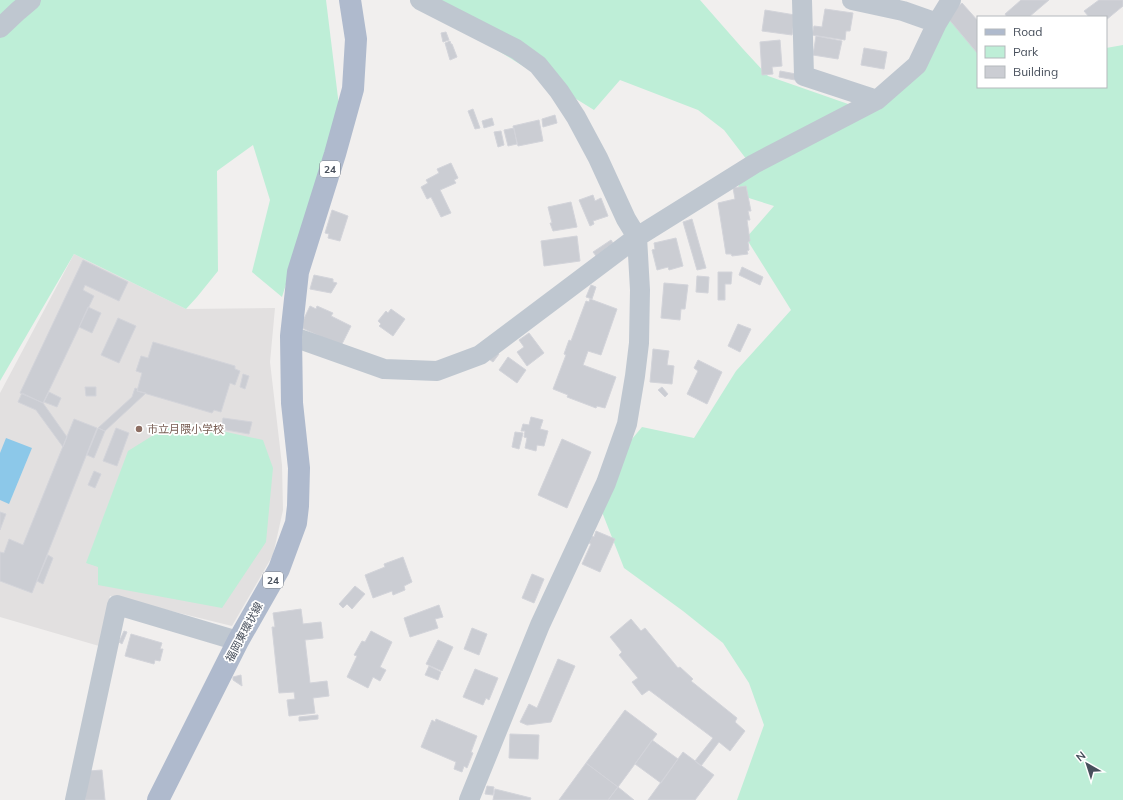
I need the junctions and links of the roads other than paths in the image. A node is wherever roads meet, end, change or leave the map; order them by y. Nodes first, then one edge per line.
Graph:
1 (31, 0) edge
2 (350, 0) edge
3 (420, 0) edge
4 (802, 0) edge
5 (852, 0) edge
6 (951, 0) edge
7 (902, 5) edge
8 (937, 23) junction
9 (0, 28) edge
10 (876, 100) junction
11 (637, 237) junction
12 (291, 336) junction
13 (238, 641) junction
14 (75, 800) edge
15 (158, 800) edge
16 (469, 800) edge

1 - 9 street
2 - 12 main road, 24
3 - 11 street
4 - 10 street
5 - 7 street
6 - 8 street
7 - 8 street
8 - 10 street
10 - 11 street
11 - 12 street
11 - 16 street
12 - 13 main road, 福岡東環状線 / 24
13 - 14 street
13 - 15 main road, 福岡東環状線 / 24

